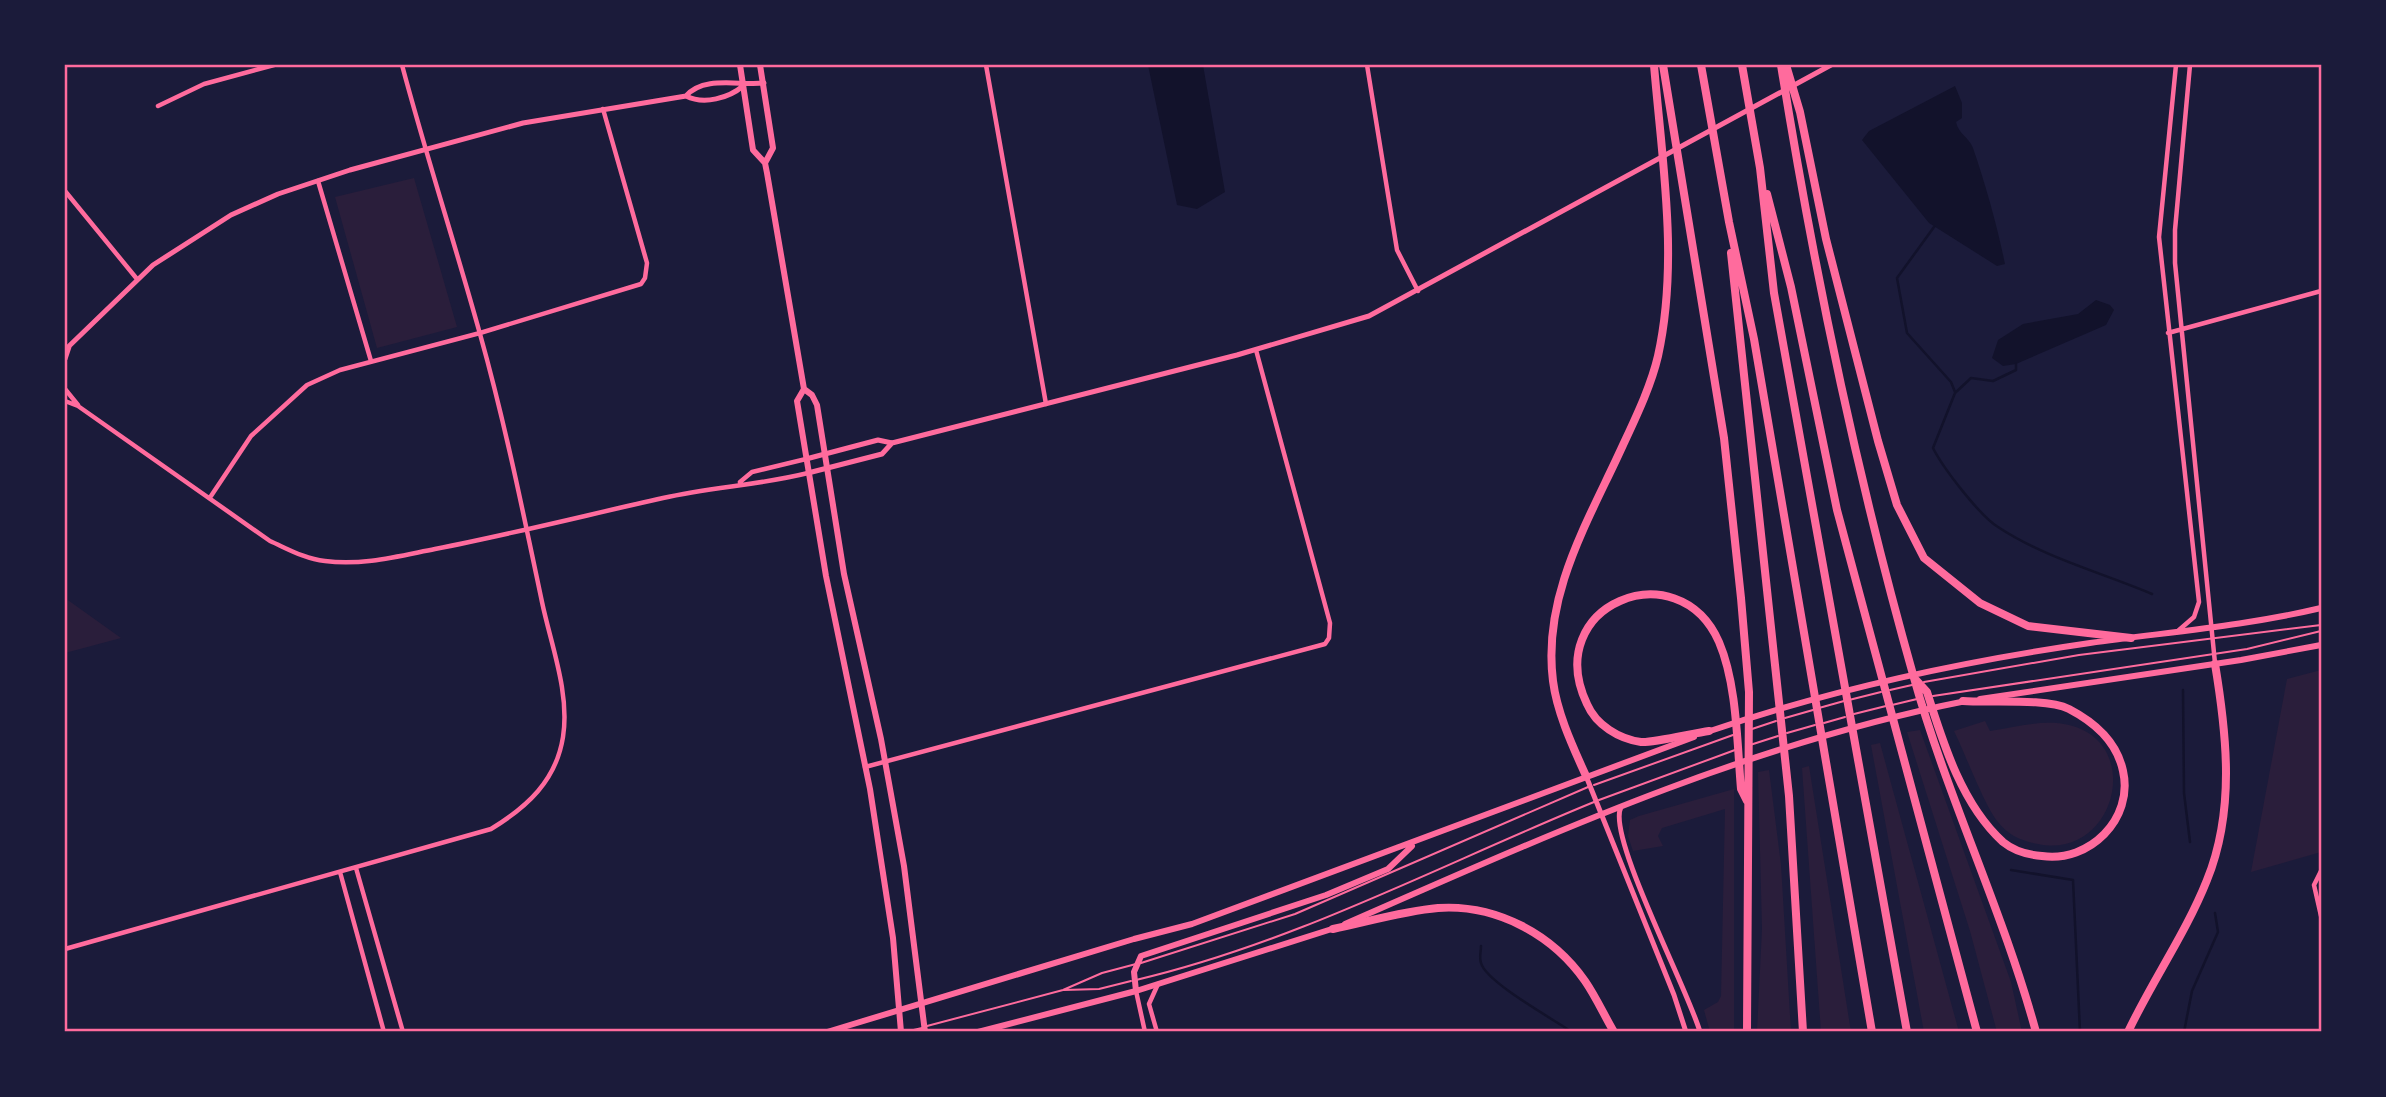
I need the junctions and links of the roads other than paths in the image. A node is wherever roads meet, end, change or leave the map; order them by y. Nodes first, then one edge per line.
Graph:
1 (274, 65) edge
2 (402, 65) edge
3 (740, 65) edge
4 (760, 65) edge
5 (986, 65) edge
6 (1367, 65) edge
7 (1654, 65) edge
8 (1663, 65) edge
9 (1702, 65) edge
10 (1742, 65) edge
11 (1783, 65) edge
12 (1831, 65) edge
13 (2176, 65) edge
14 (2190, 65) edge
15 (764, 83) junction
16 (743, 86) junction
17 (686, 96) junction
18 (158, 106) dead end
19 (603, 109) junction
20 (425, 150) junction
21 (765, 163) junction
22 (1760, 168) junction
23 (318, 181) junction
24 (65, 191) edge
25 (1728, 222) junction
26 (137, 279) junction
27 (2321, 291) edge
28 (1418, 292) junction
29 (2181, 330) junction
30 (480, 333) junction
31 (2168, 333) junction
32 (67, 349) edge
33 (1256, 349) junction
34 (65, 359) edge
35 (371, 361) junction
36 (65, 389) edge
37 (804, 389) junction
38 (65, 401) edge
39 (1046, 405) junction
40 (78, 406) junction
41 (892, 443) junction
42 (825, 453) junction
43 (806, 458) junction
44 (828, 467) junction
45 (808, 473) junction
46 (740, 483) junction
47 (211, 496) junction
48 (528, 531) junction
49 (2321, 608) edge
50 (2321, 625) edge
51 (2214, 629) junction
52 (2321, 631) edge
53 (2175, 633) junction
54 (2131, 638) junction
55 (2214, 638) junction
56 (2321, 645) edge
57 (2216, 653) junction
58 (2216, 664) junction
59 (1914, 678) junction
60 (1964, 701) junction
61 (1709, 731) junction
62 (885, 761) junction
63 (865, 766) junction
64 (1586, 776) junction
65 (1589, 787) junction
66 (1594, 802) junction
67 (1623, 804) junction
68 (1749, 807) junction
69 (1598, 813) junction
70 (1416, 842) junction
71 (356, 868) junction
72 (340, 872) junction
73 (2321, 872) edge
74 (2321, 916) edge
75 (1333, 929) junction
76 (65, 949) edge
77 (1135, 964) junction
78 (1135, 980) junction
79 (1158, 984) junction
80 (1063, 990) junction
81 (1136, 991) junction
82 (923, 1003) junction
83 (899, 1011) junction
84 (925, 1030) edge
85 (384, 1032) edge
86 (403, 1032) edge
87 (827, 1032) edge
88 (903, 1032) edge
89 (978, 1032) edge
90 (1145, 1032) edge
91 (1157, 1032) edge
92 (1614, 1032) edge
93 (1686, 1032) edge
94 (1700, 1032) edge
95 (1747, 1032) edge
96 (1803, 1032) edge
97 (1872, 1032) edge
98 (1907, 1032) edge
99 (1977, 1032) edge
100 (2036, 1032) edge
101 (2128, 1032) edge

1 - 18 street
2 - 20 street
3 - 16 main road
4 - 15 main road
5 - 39 street
6 - 28 street
7 - 64 highway
8 - 68 highway
9 - 25 highway
10 - 22 highway
11 - 54 highway
11 - 59 highway
12 - 28 street
13 - 31 street
14 - 29 street
15 - 16 street
15 - 21 main road
16 - 17 street
16 - 17 street
16 - 21 main road
17 - 19 street
19 - 20 street
19 - 30 street
20 - 23 street
20 - 30 street
21 - 37 main road
22 - 98 highway
22 - 99 highway
23 - 26 street
23 - 35 street
24 - 26 street
25 - 96 highway
25 - 97 highway
26 - 32 street
27 - 29 street
28 - 33 street
29 - 31 street
29 - 51 street
30 - 35 street
30 - 48 street
31 - 53 street
32 - 34 street
33 - 39 street
33 - 62 street
35 - 47 street
36 - 40 street
37 - 42 main road
37 - 43 main road
38 - 40 street
39 - 41 street
40 - 47 street
41 - 42 street
41 - 44 street
42 - 43 street
42 - 44 main road
43 - 45 main road
43 - 46 street
44 - 45 street
44 - 62 main road
45 - 46 street
45 - 63 main road
46 - 48 street
47 - 48 street
48 - 71 street
49 - 51 main road
50 - 55 lane
51 - 53 main road
51 - 55 street
52 - 57 lane
53 - 54 main road
54 - 61 main road
55 - 57 street
55 - 65 lane
56 - 58 main road
57 - 58 street
57 - 66 lane
58 - 60 main road
58 - 101 highway
59 - 60 highway
59 - 100 highway
60 - 67 main road
61 - 64 main road
61 - 68 highway
62 - 63 street
62 - 82 main road
63 - 83 main road
64 - 65 street
64 - 70 main road
65 - 66 street
65 - 77 lane
66 - 69 street
66 - 78 lane
67 - 69 main road
67 - 94 street
68 - 95 highway
69 - 75 main road
69 - 93 street
70 - 77 main road
70 - 82 main road
71 - 72 street
71 - 86 street
72 - 76 street
72 - 85 street
73 - 74 street
75 - 79 main road
75 - 92 highway
77 - 78 main road
77 - 80 lane
78 - 80 lane
78 - 81 main road
79 - 81 main road
79 - 91 street
80 - 84 lane
81 - 89 main road
81 - 90 street
82 - 83 main road
82 - 84 main road
83 - 87 main road
83 - 88 main road
84 - 88 lane

